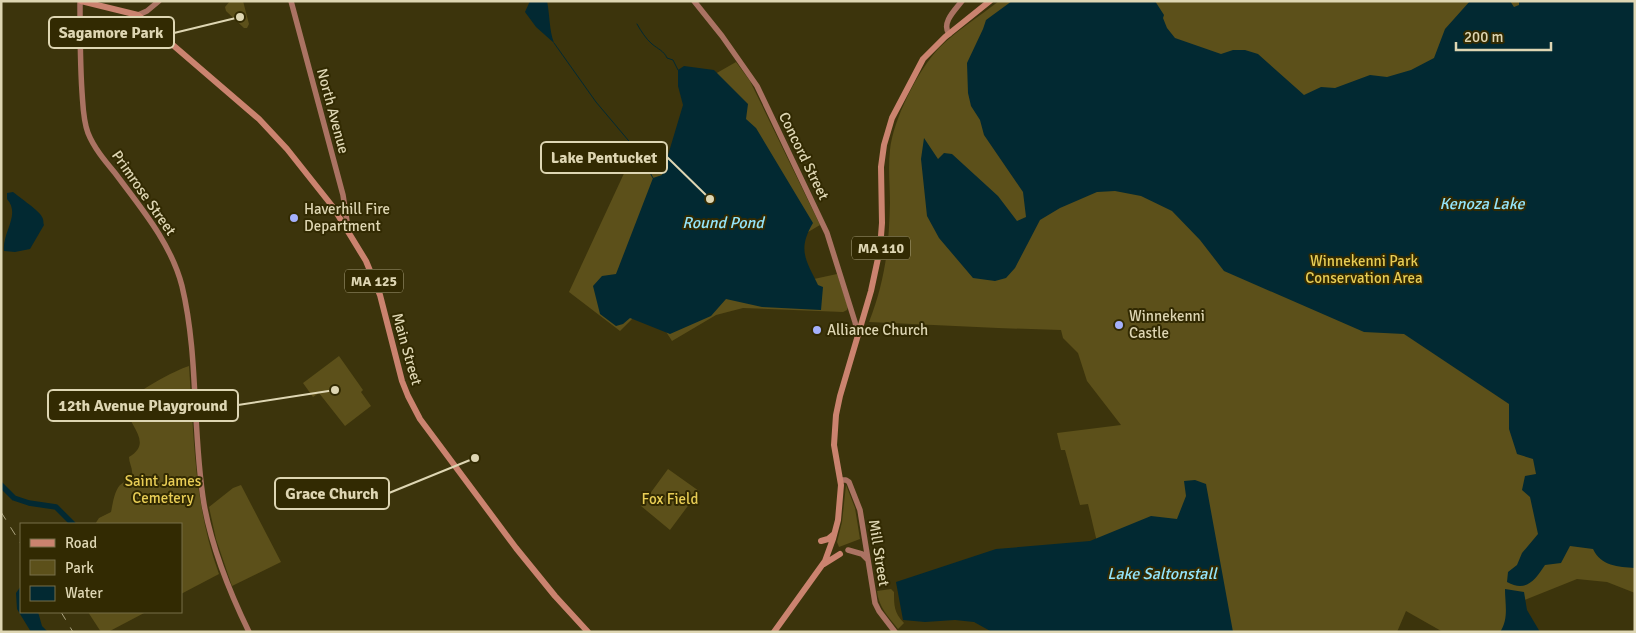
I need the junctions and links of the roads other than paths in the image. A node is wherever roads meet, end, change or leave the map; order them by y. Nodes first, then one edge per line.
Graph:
1 (81, 1) edge
2 (159, 1) edge
3 (291, 1) edge
4 (694, 1) edge
5 (962, 1) edge
6 (990, 1) edge
7 (138, 15) junction
8 (951, 32) junction
9 (348, 228) junction
10 (858, 337) junction
11 (841, 480) junction
12 (835, 533) junction
13 (821, 542) dead end
14 (848, 550) dead end
15 (840, 554) dead end
16 (868, 561) junction
17 (823, 564) junction
18 (250, 632) edge
19 (588, 632) edge
20 (774, 632) edge
21 (895, 632) edge

1 - 7 main road, Main Street / MA 125
1 - 18 main road, Primrose Street
2 - 7 main road
3 - 9 main road, North Avenue
4 - 10 main road, Concord Street
5 - 8 main road
6 - 8 main road, MA 110
7 - 9 main road, Main Street / MA 125
8 - 10 main road, MA 110
9 - 19 main road, Main Street / MA 125
10 - 11 main road, MA 110
11 - 12 main road, MA 110
11 - 16 main road, Mill Street
12 - 13 main road
12 - 17 main road, MA 110
14 - 16 main road
15 - 17 main road
16 - 21 main road, Mill Street
17 - 20 main road, MA 110

